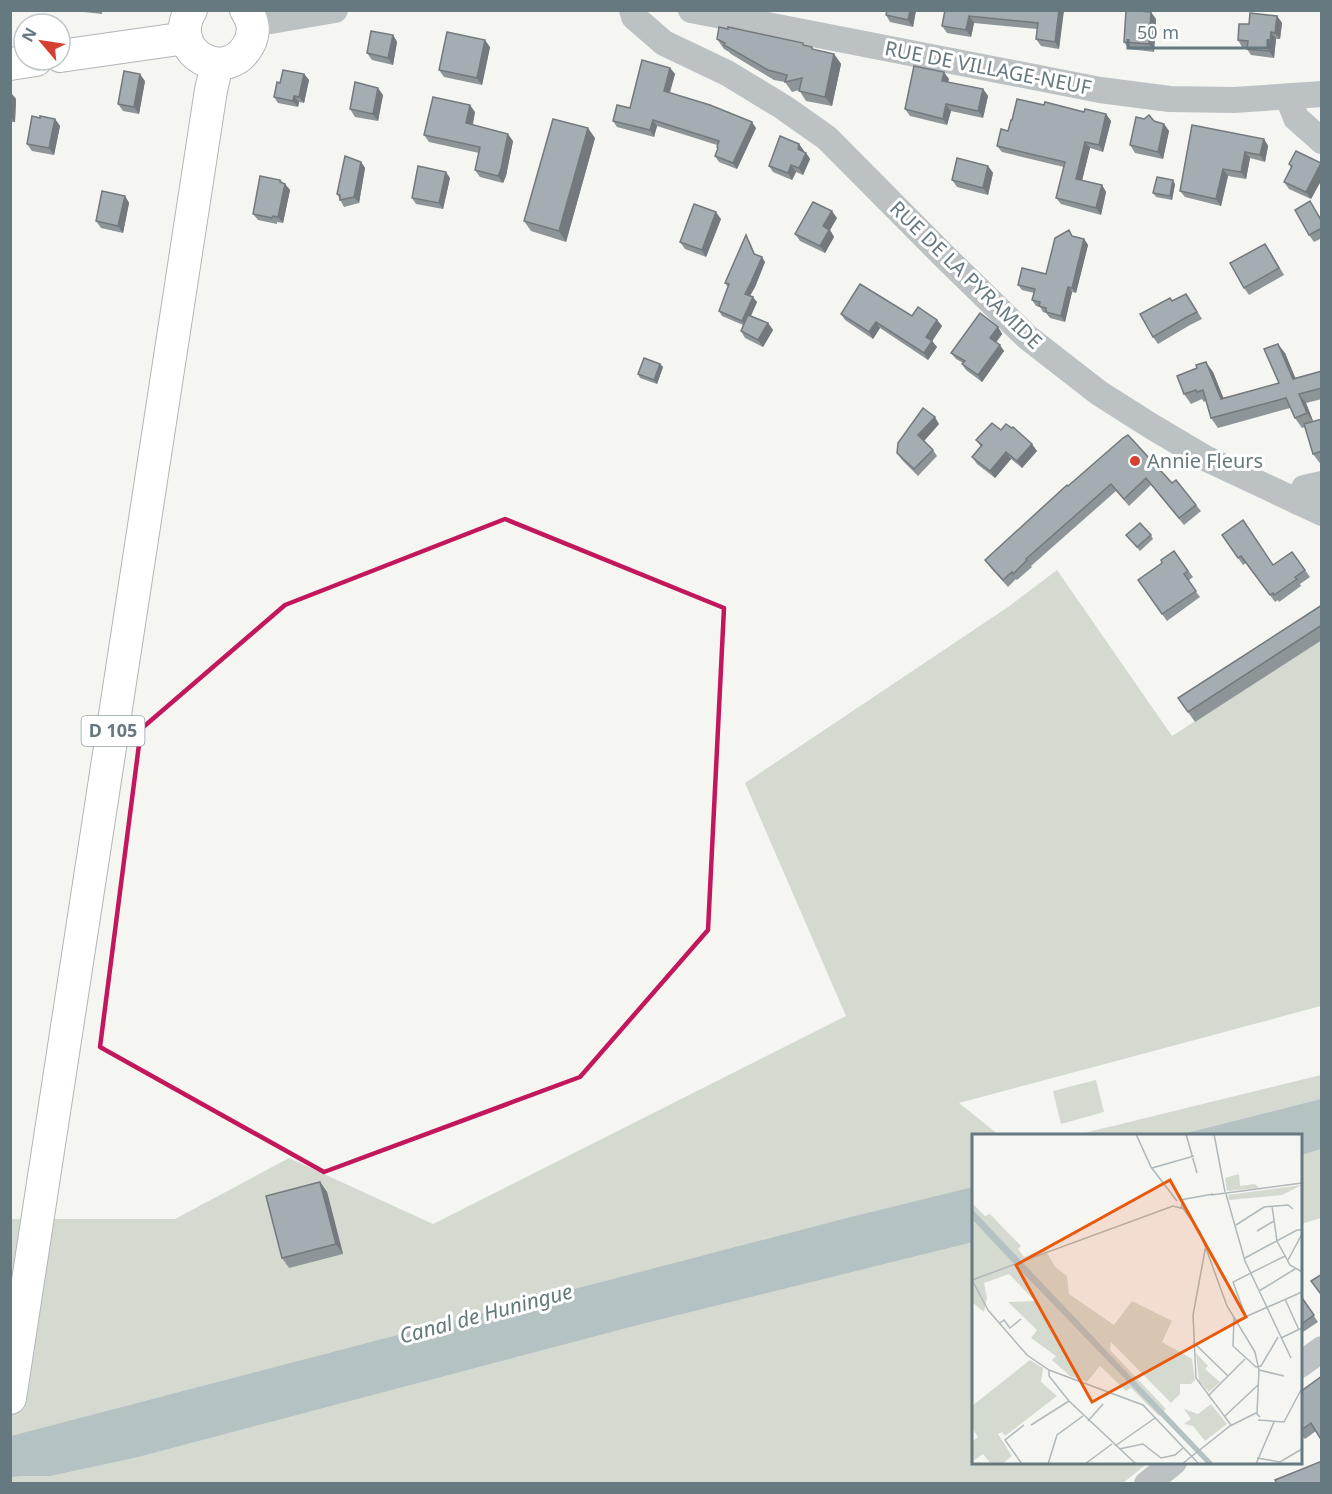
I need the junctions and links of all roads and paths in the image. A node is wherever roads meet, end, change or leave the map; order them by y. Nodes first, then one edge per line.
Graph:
1 (335, 10) edge
2 (632, 10) edge
3 (691, 10) edge
4 (250, 17) edge
5 (189, 24) edge
6 (72, 54) edge
7 (217, 64) junction
8 (1322, 94) edge
9 (1288, 97) junction
10 (1322, 141) edge
11 (1322, 484) edge
12 (1298, 502) junction
13 (1322, 513) edge
14 (1322, 1349) edge
15 (1302, 1364) edge
16 (10, 1398) edge
17 (1172, 1464) edge
18 (1147, 1484) edge

1 - 4 street
2 - 12 street, RUE DE LA PYRAMIDE
3 - 9 street, RUE DE VILLAGE-NEUF
4 - 7 main road
5 - 6 main road
5 - 7 main road
7 - 16 main road, D 105
8 - 9 street, RUE DE VILLAGE-NEUF
9 - 10 street
11 - 12 street
12 - 13 street, RUE DE LA PYRAMIDE
14 - 15 street
17 - 18 street

